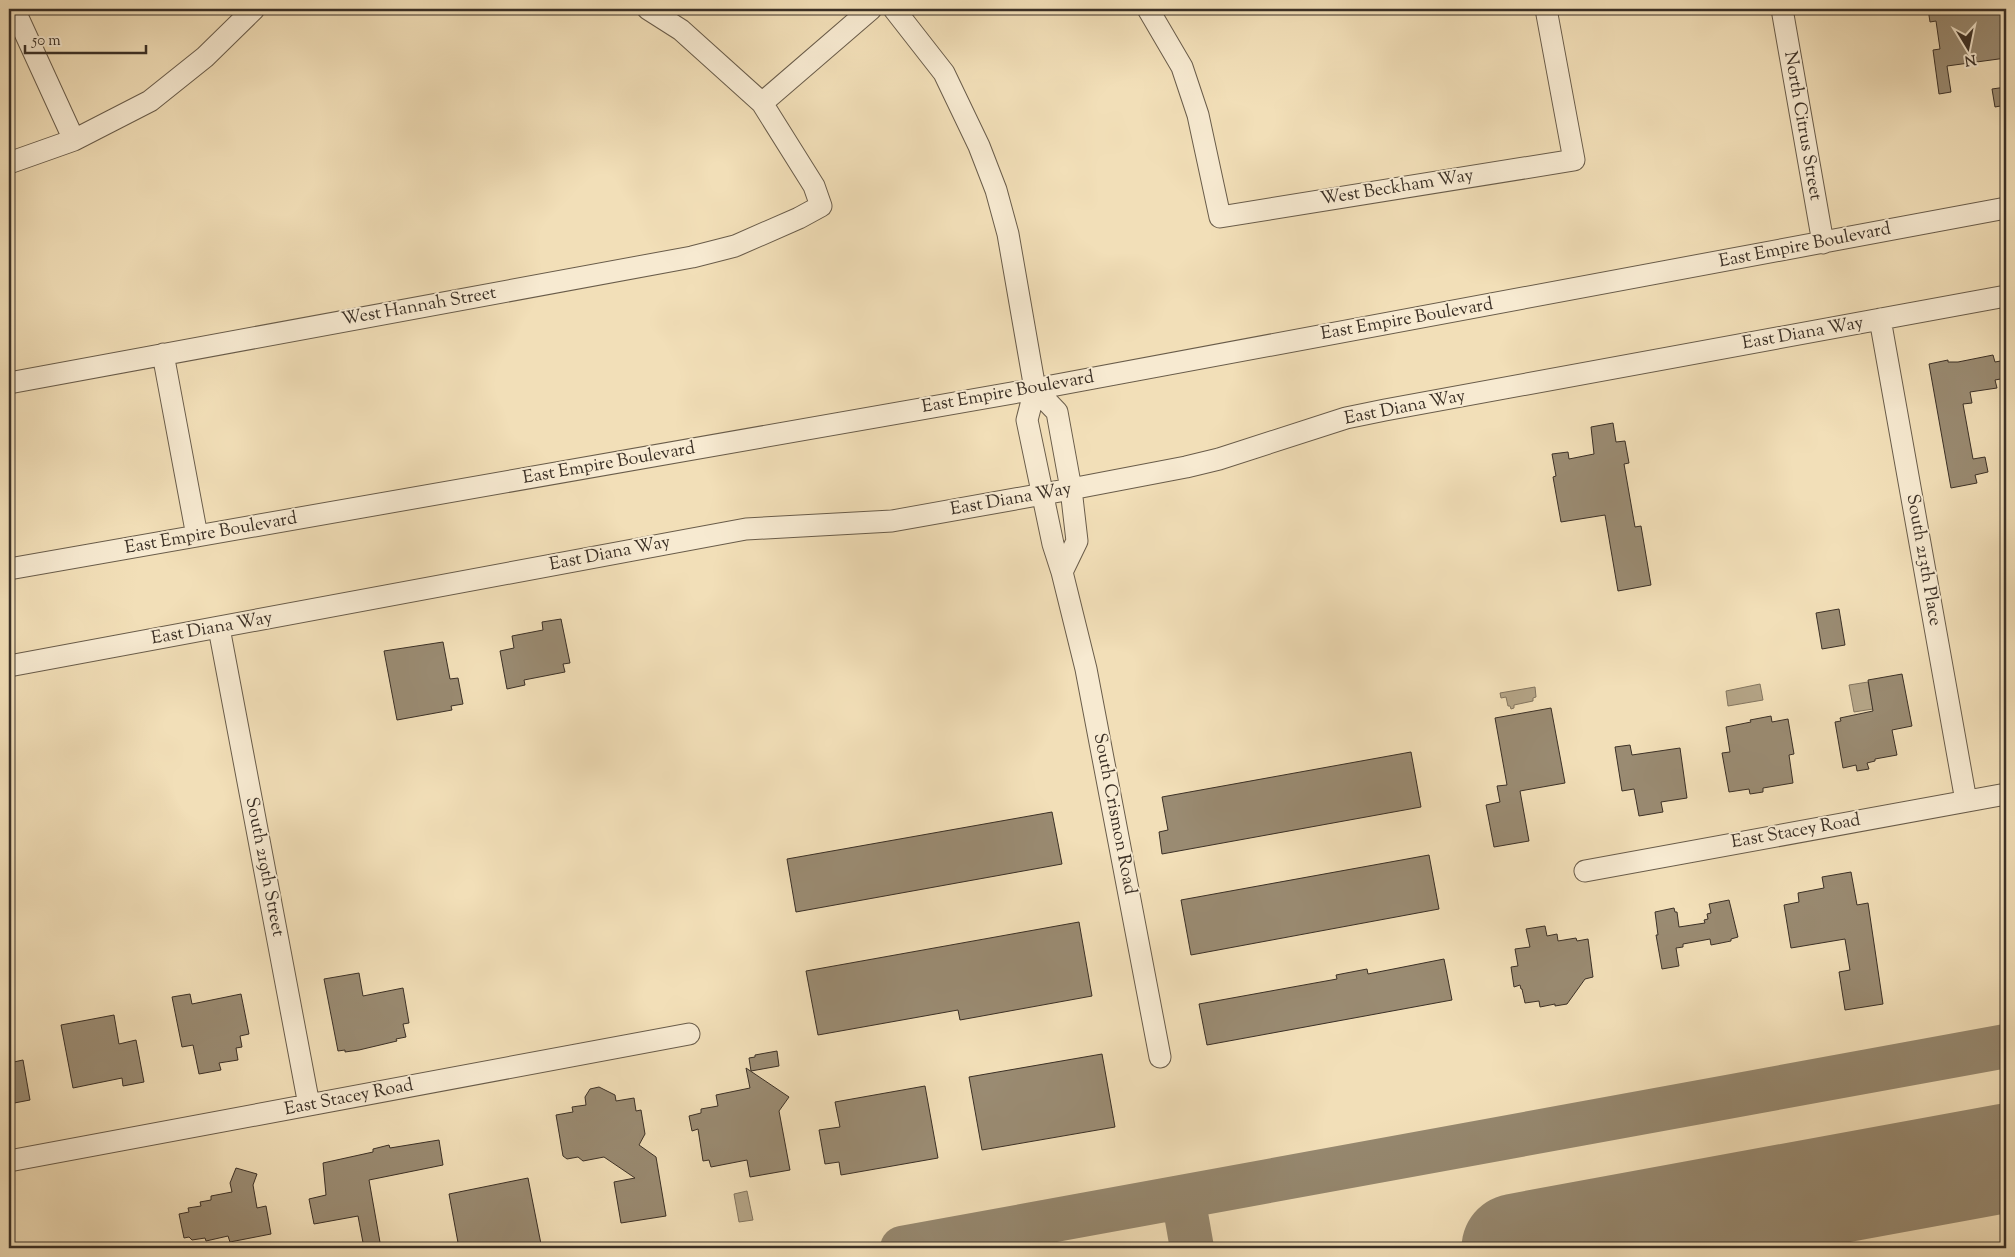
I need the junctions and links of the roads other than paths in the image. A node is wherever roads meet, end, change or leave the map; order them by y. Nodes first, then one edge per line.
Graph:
1 (14, 9) edge
2 (254, 9) edge
3 (648, 9) edge
4 (871, 9) edge
5 (894, 9) edge
6 (1149, 9) edge
7 (1546, 9) edge
8 (1782, 9) edge
9 (762, 103) junction
10 (74, 140) junction
11 (9, 163) edge
12 (2006, 208) edge
13 (1824, 243) junction
14 (2006, 296) edge
15 (1880, 320) junction
16 (163, 354) junction
17 (9, 383) edge
18 (1035, 389) junction
19 (1071, 490) junction
20 (1043, 494) junction
21 (197, 536) junction
22 (9, 569) edge
23 (1062, 572) junction
24 (219, 628) junction
25 (9, 666) edge
26 (2006, 794) edge
27 (1966, 801) junction
28 (1585, 871) dead end
29 (689, 1034) dead end
30 (1160, 1057) dead end
31 (309, 1106) junction
32 (9, 1161) edge

1 - 10 street
2 - 10 street
3 - 9 street
4 - 9 street
5 - 18 street
6 - 7 street, West Beckham Way
8 - 13 street, North Citrus Street
9 - 16 street, West Hannah Street
10 - 11 street
12 - 13 street, East Empire Boulevard
13 - 18 street, East Empire Boulevard
14 - 15 street, East Diana Way
15 - 19 street, East Diana Way
15 - 27 street, South 213th Place
16 - 17 street, West Hannah Street
16 - 21 street
18 - 19 street
18 - 20 street, South Crismon Road
18 - 21 street, East Empire Boulevard
19 - 20 street, East Diana Way
19 - 23 street
20 - 23 street, South Crismon Road
20 - 24 street, East Diana Way
21 - 22 street, East Empire Boulevard
23 - 30 street, South Crismon Road
24 - 25 street, East Diana Way
24 - 31 street, South 219th Street
26 - 27 street, East Stacey Road
27 - 28 street, East Stacey Road
29 - 31 street, East Stacey Road
31 - 32 street, East Stacey Road

